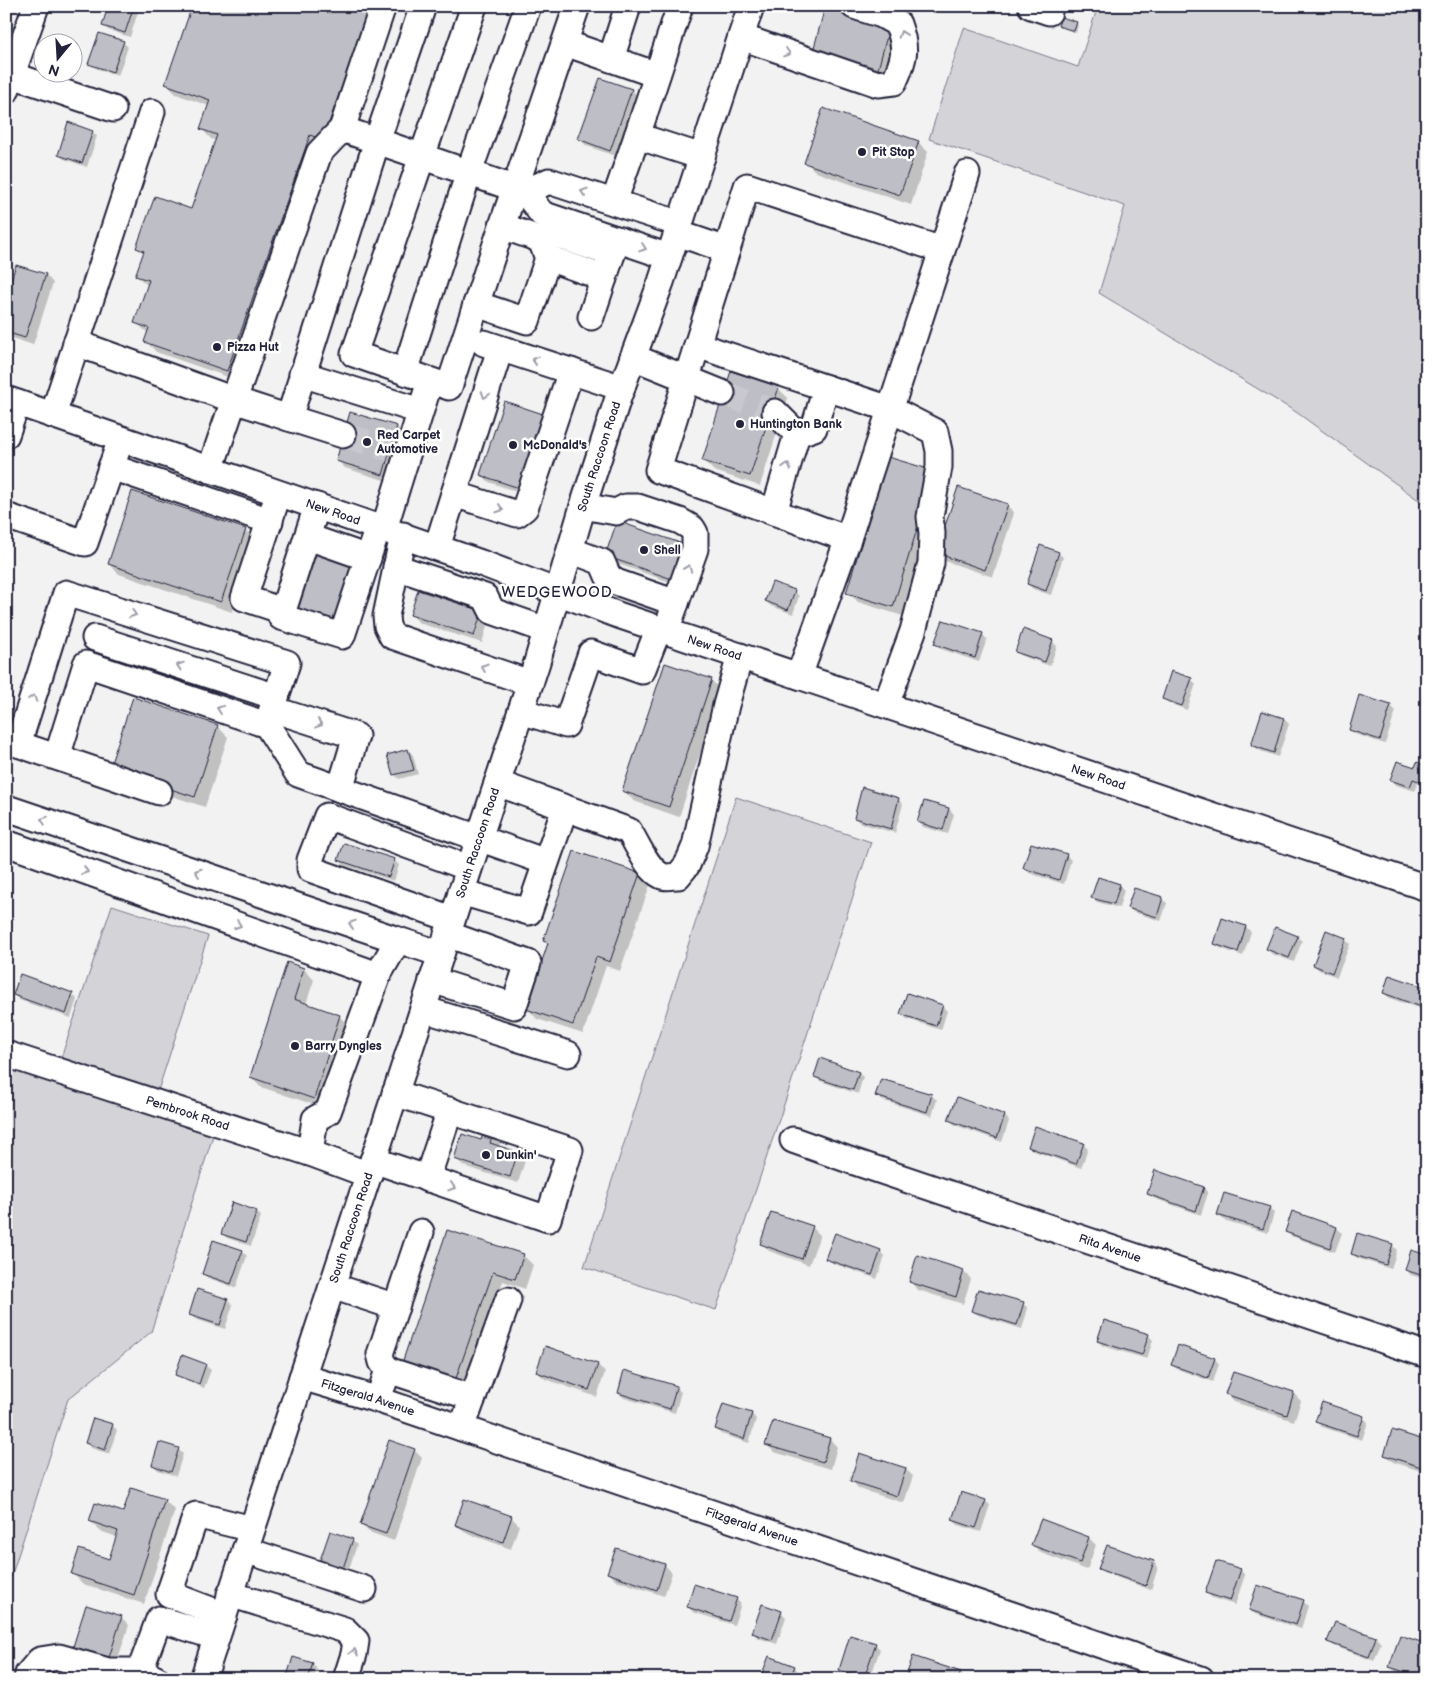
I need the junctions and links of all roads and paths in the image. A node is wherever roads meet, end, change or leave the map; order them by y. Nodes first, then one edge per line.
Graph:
1 (36, 6) edge
2 (383, 6) edge
3 (424, 6) edge
4 (474, 6) edge
5 (528, 6) edge
6 (577, 6) edge
7 (628, 6) edge
8 (680, 6) edge
9 (751, 6) edge
10 (854, 6) edge
11 (741, 37) junction
12 (564, 43) junction
13 (611, 59) junction
14 (657, 74) junction
15 (9, 83) edge
16 (113, 109) dead end
17 (152, 112) dead end
18 (342, 129) junction
19 (637, 136) junction
20 (377, 141) junction
21 (422, 156) junction
22 (702, 157) junction
23 (469, 172) junction
24 (967, 174) dead end
25 (520, 190) junction
26 (614, 202) junction
27 (502, 226) junction
28 (678, 229) junction
29 (615, 247) junction
30 (545, 249) junction
31 (727, 250) junction
32 (942, 250) junction
33 (669, 257) junction
34 (604, 278) junction
35 (476, 304) junction
36 (591, 317) dead end
37 (466, 337) junction
38 (76, 343) junction
39 (697, 345) junction
40 (500, 348) junction
41 (633, 357) junction
42 (571, 371) junction
43 (405, 372) junction
44 (302, 374) junction
45 (686, 379) junction
46 (430, 381) junction
47 (622, 388) junction
48 (826, 388) junction
49 (722, 393) tunnel mouth
50 (234, 400) junction
51 (12, 401) edge
52 (890, 409) junction
53 (420, 411) junction
54 (775, 412) tunnel mouth
55 (53, 415) junction
56 (288, 418) junction
57 (343, 434) tunnel mouth
58 (797, 434) junction
59 (6, 435) edge
60 (121, 439) junction
61 (112, 467) junction
62 (210, 470) junction
63 (279, 493) junction
64 (454, 494) junction
65 (317, 506) junction
66 (583, 506) junction
67 (774, 512) junction
68 (6, 516) edge
69 (270, 521) junction
70 (388, 530) junction
71 (848, 539) junction
72 (306, 542) junction
73 (437, 547) junction
74 (570, 550) junction
75 (365, 565) junction
76 (396, 567) junction
77 (558, 592) junction
78 (676, 603) junction
79 (105, 605) junction
80 (283, 611) junction
81 (546, 630) junction
82 (662, 630) junction
83 (95, 638) junction
84 (740, 656) junction
85 (86, 664) junction
86 (799, 676) junction
87 (530, 683) junction
88 (886, 705) junction
89 (272, 710) junction
90 (521, 710) junction
91 (12, 742) edge
92 (57, 757) junction
93 (497, 783) junction
94 (340, 789) junction
95 (159, 792) dead end
96 (565, 808) junction
97 (6, 813) edge
98 (479, 839) junction
99 (6, 843) edge
100 (546, 862) junction
101 (469, 868) junction
102 (1427, 888) edge
103 (461, 892) junction
104 (447, 936) junction
105 (398, 940) junction
106 (378, 975) junction
107 (432, 980) junction
108 (422, 1009) junction
109 (6, 1054) edge
110 (568, 1054) dead end
111 (395, 1093) junction
112 (456, 1112) junction
113 (794, 1140) dead end
114 (310, 1153) junction
115 (566, 1160) junction
116 (371, 1167) junction
117 (427, 1179) junction
118 (421, 1232) dead end
119 (332, 1286) junction
120 (508, 1300) dead end
121 (396, 1307) junction
122 (1427, 1355) edge
123 (388, 1370) junction
124 (302, 1377) junction
125 (473, 1398) junction
126 (379, 1400) junction
127 (462, 1428) junction
128 (248, 1540) junction
129 (364, 1589) dead end
130 (223, 1615) junction
131 (34, 1669) edge
132 (148, 1675) edge
133 (210, 1678) edge
134 (346, 1679) edge
135 (1201, 1679) edge

1 - 15 street
2 - 18 street
3 - 20 street
4 - 21 street
5 - 23 street
6 - 12 street
7 - 13 street
8 - 14 street
9 - 11 street, South Raccoon Road
11 -> 10 street
11 - 22 street, South Raccoon Road
12 - 13 street
12 - 25 street
13 - 14 street
14 - 19 street
15 - 16 street
17 - 38 street
18 - 20 street
18 - 50 street
19 - 22 street
19 - 26 street
20 - 21 street
20 - 44 street
21 - 23 street
21 - 43 street
22 - 28 street, South Raccoon Road
23 - 25 street
23 - 43 street
24 - 32 street
26 -> 25 street
25 - 27 street
25 - 29 street
26 - 28 street
27 - 30 street
27 - 35 street
28 - 31 street
28 - 33 street, South Raccoon Road
29 - 30 street
29 -> 33 street
29 - 34 street
30 - 34 street
30 - 35 street
31 - 32 street
31 - 39 street
32 - 52 street
33 - 41 street, South Raccoon Road
34 - 36 street
35 - 37 street
37 - 40 street
37 - 46 street
38 - 50 street
38 - 55 street
39 - 45 street
39 - 48 street
42 -> 40 street
40 -> 64 street
41 - 45 street
41 - 47 street, South Raccoon Road
42 - 47 street
64 -> 42 street
43 - 46 street
44 - 53 street
44 - 56 street
45 - 49 street
45 - 67 street
46 - 53 street
47 - 66 street, South Raccoon Road
48 - 52 street
48 - 58 street
50 - 56 street
50 - 62 street
51 - 55 street, New Road
51 - 59 street
52 - 71 street
52 - 88 street
53 - 70 street
54 - 58 street
55 - 60 street, New Road
56 - 57 street
67 -> 58 street
60 - 61 street
60 - 62 street, New Road
61 - 68 street
61 - 69 street
62 - 63 street, New Road
63 - 65 street, New Road
63 - 69 street
64 - 73 street
65 - 70 street, New Road
65 - 72 street
66 - 74 street, South Raccoon Road
78 -> 66 street
67 - 71 street
69 - 80 street
70 - 73 street, New Road
70 - 75 street
70 - 76 street
71 - 86 street
72 - 75 street
72 - 75 street
72 - 80 street
73 - 77 street, New Road
74 - 77 street, South Raccoon Road
74 - 78 street
75 - 80 street
76 - 81 street
87 -> 76 street
77 - 81 street, South Raccoon Road
77 - 82 street, New Road
78 - 82 street
79 - 83 street
79 -> 89 street
91 -> 79 street
81 - 87 street, South Raccoon Road
82 - 84 street, New Road
82 - 90 street
83 - 85 street
89 -> 83 street
84 - 86 street, New Road
84 - 96 street
89 -> 85 street
85 - 92 street
86 - 88 street, New Road
87 - 90 street, South Raccoon Road
88 - 102 street, New Road
89 - 94 street
89 -> 94 street
90 - 93 street, South Raccoon Road
91 - 92 street
92 - 95 street
93 - 96 street
93 - 98 street, South Raccoon Road
94 - 98 street
96 - 100 street
105 -> 97 street
98 - 100 street
98 - 101 street, South Raccoon Road
99 -> 106 street
100 - 103 street
101 - 103 street, South Raccoon Road
101 - 104 street
103 - 104 street, South Raccoon Road
104 - 105 street
104 - 107 street, South Raccoon Road
104 - 107 street
105 - 106 street
106 - 114 street
107 - 108 street, South Raccoon Road
108 - 110 street
108 - 111 street, South Raccoon Road
109 - 114 street, Pembrook Road
111 - 112 street
111 - 116 street, South Raccoon Road
112 - 115 street
112 - 115 street
112 - 117 street
113 - 122 street, Rita Avenue
114 - 116 street, Pembrook Road
117 -> 115 street, Pembrook Road
116 - 117 street, Pembrook Road
116 - 119 street, South Raccoon Road
118 - 121 street
119 - 121 street
119 - 124 street, South Raccoon Road
120 - 125 street
121 - 123 street
123 - 125 street
123 - 126 street
124 - 126 street, Fitzgerald Avenue
124 - 128 street, South Raccoon Road
125 - 127 street
126 - 127 street, Fitzgerald Avenue
127 - 135 street, Fitzgerald Avenue
128 - 129 street
128 - 130 street, South Raccoon Road
128 - 130 street
130 - 132 street
130 - 133 street, South Raccoon Road
134 -> 130 street
131 - 132 street

